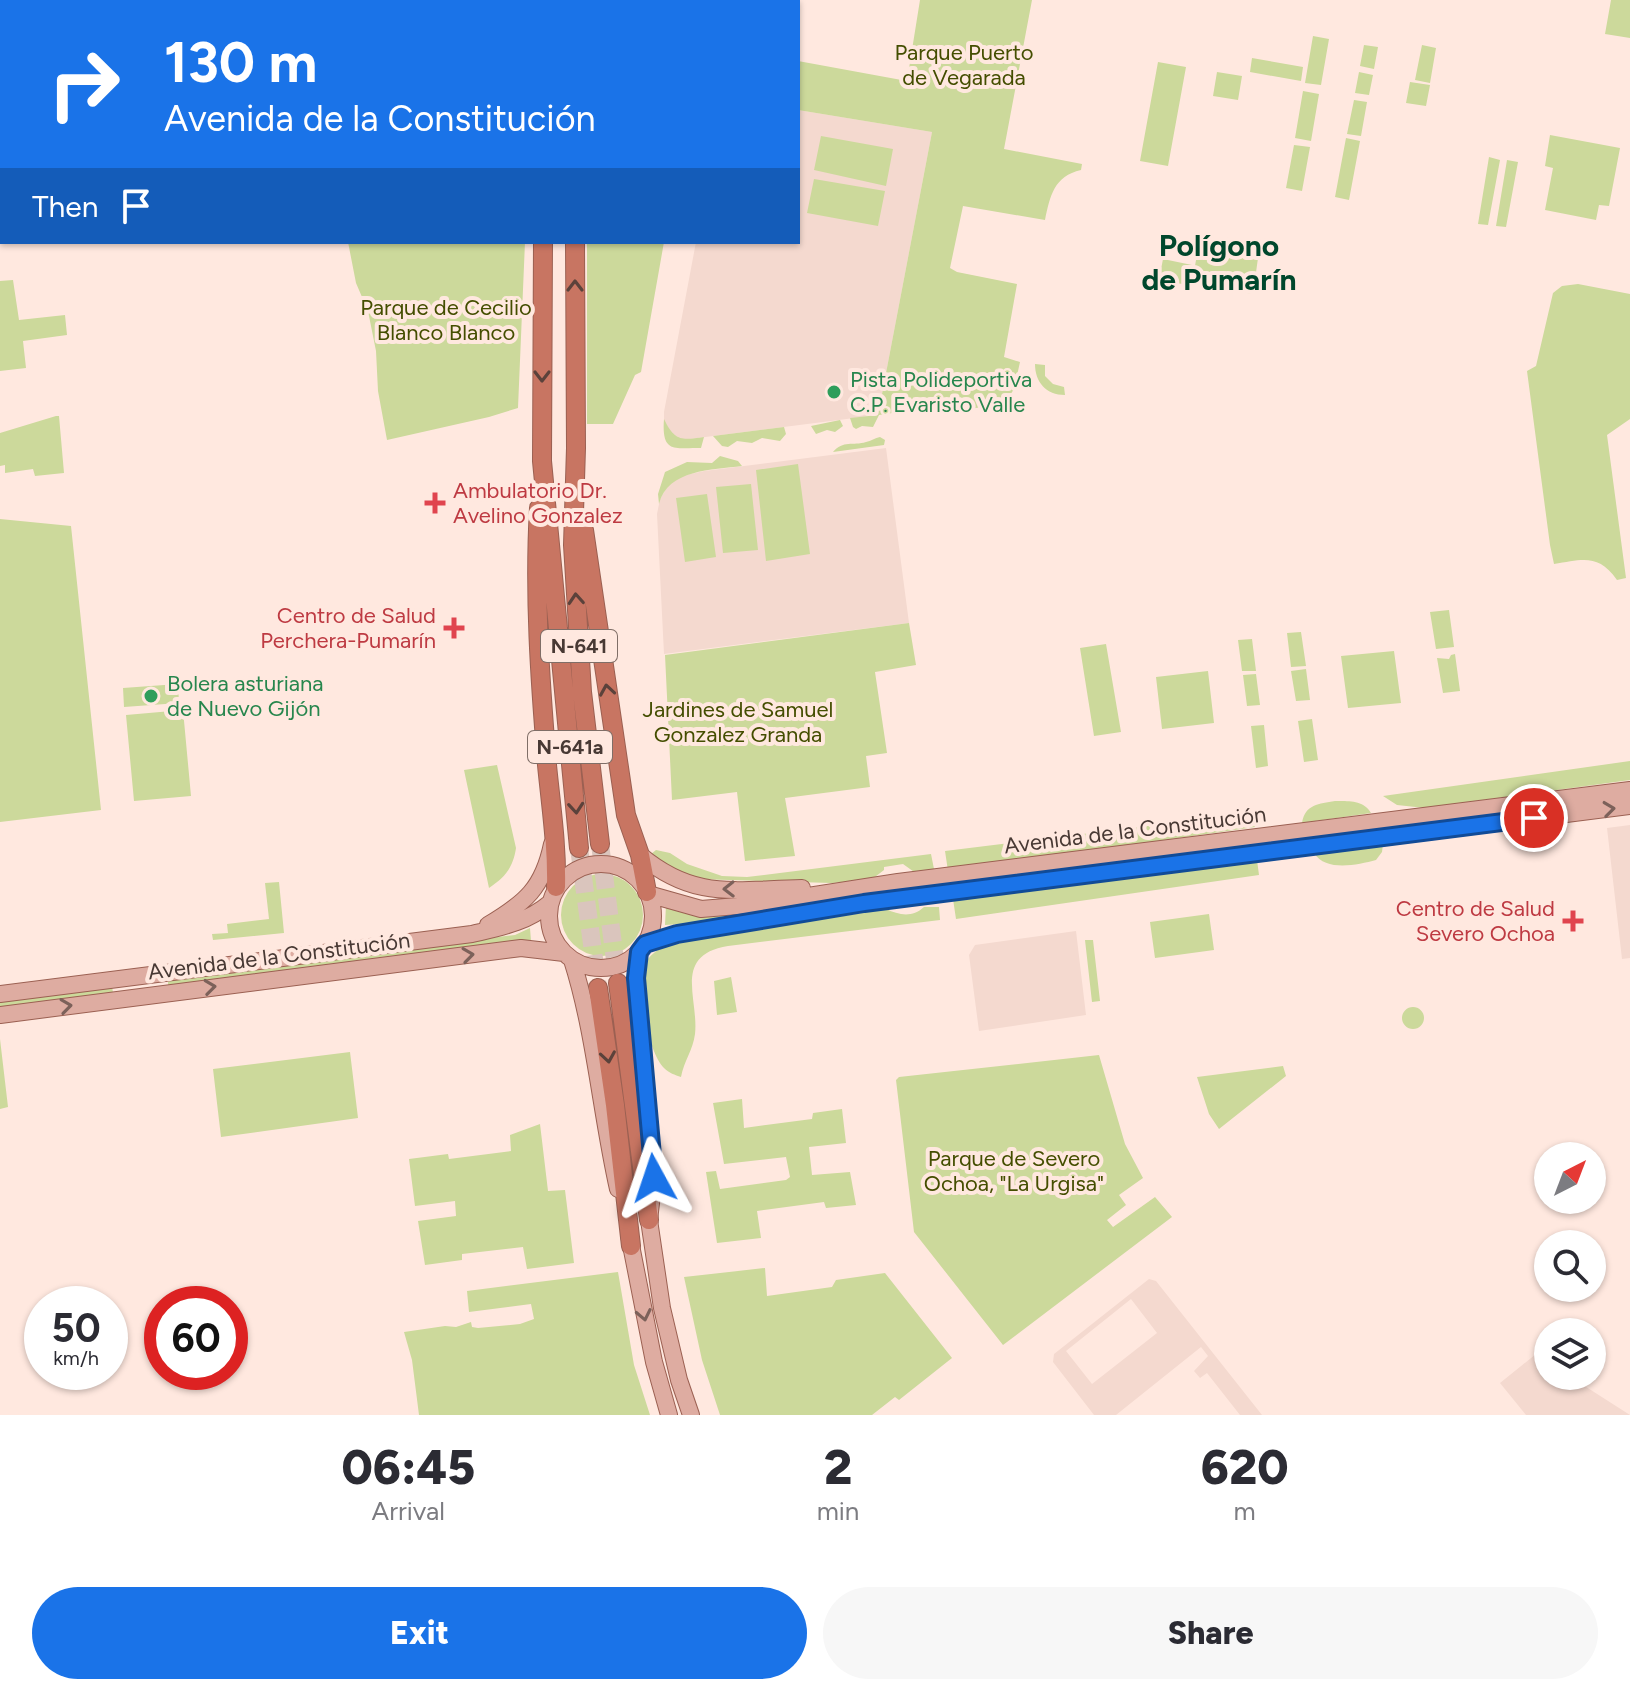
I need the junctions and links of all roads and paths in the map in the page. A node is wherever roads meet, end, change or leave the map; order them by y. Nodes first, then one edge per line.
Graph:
1 (543, 244) edge
2 (575, 244) edge
3 (576, 448) junction
4 (542, 461) junction
5 (561, 647) joint
6 (1630, 790) edge
7 (1630, 806) edge
8 (555, 828) junction
9 (600, 844) tunnel mouth
10 (579, 848) tunnel mouth
11 (640, 855) junction
12 (863, 887) junction
13 (648, 893) junction
14 (553, 895) junction
15 (472, 934) junction
16 (642, 948) junction
17 (568, 956) junction
18 (618, 983) tunnel mouth
19 (598, 988) tunnel mouth
20 (0, 994) edge
21 (0, 1015) edge
22 (649, 1220) junction
23 (631, 1246) junction
24 (669, 1415) edge
25 (691, 1415) edge

1 -> 4 highway, N-641
3 -> 2 highway, N-641
9 -> 3 highway, N-641
11 -> 3 highway
4 - 5 highway, N-641
4 - 8 highway
5 -> 10 highway, N-641a
6 - 12 main road, Avenida de la Constitución
16 -> 7 main road, Avenida de la Constitución
8 - 14 highway
8 - 15 main road
12 -> 11 main road
11 - 13 highway
12 - 13 main road, Avenida de la Constitución
13 - 14 main road
13 - 16 main road
14 - 15 main road, Avenida de la Constitución
14 - 17 main road
15 - 20 main road, Avenida de la Constitución
16 - 17 main road
16 - 22 main road
21 -> 17 main road, Avenida de la Constitución
17 - 23 main road
18 - 22 highway
19 -> 23 highway
22 - 25 main road
23 -> 24 main road

